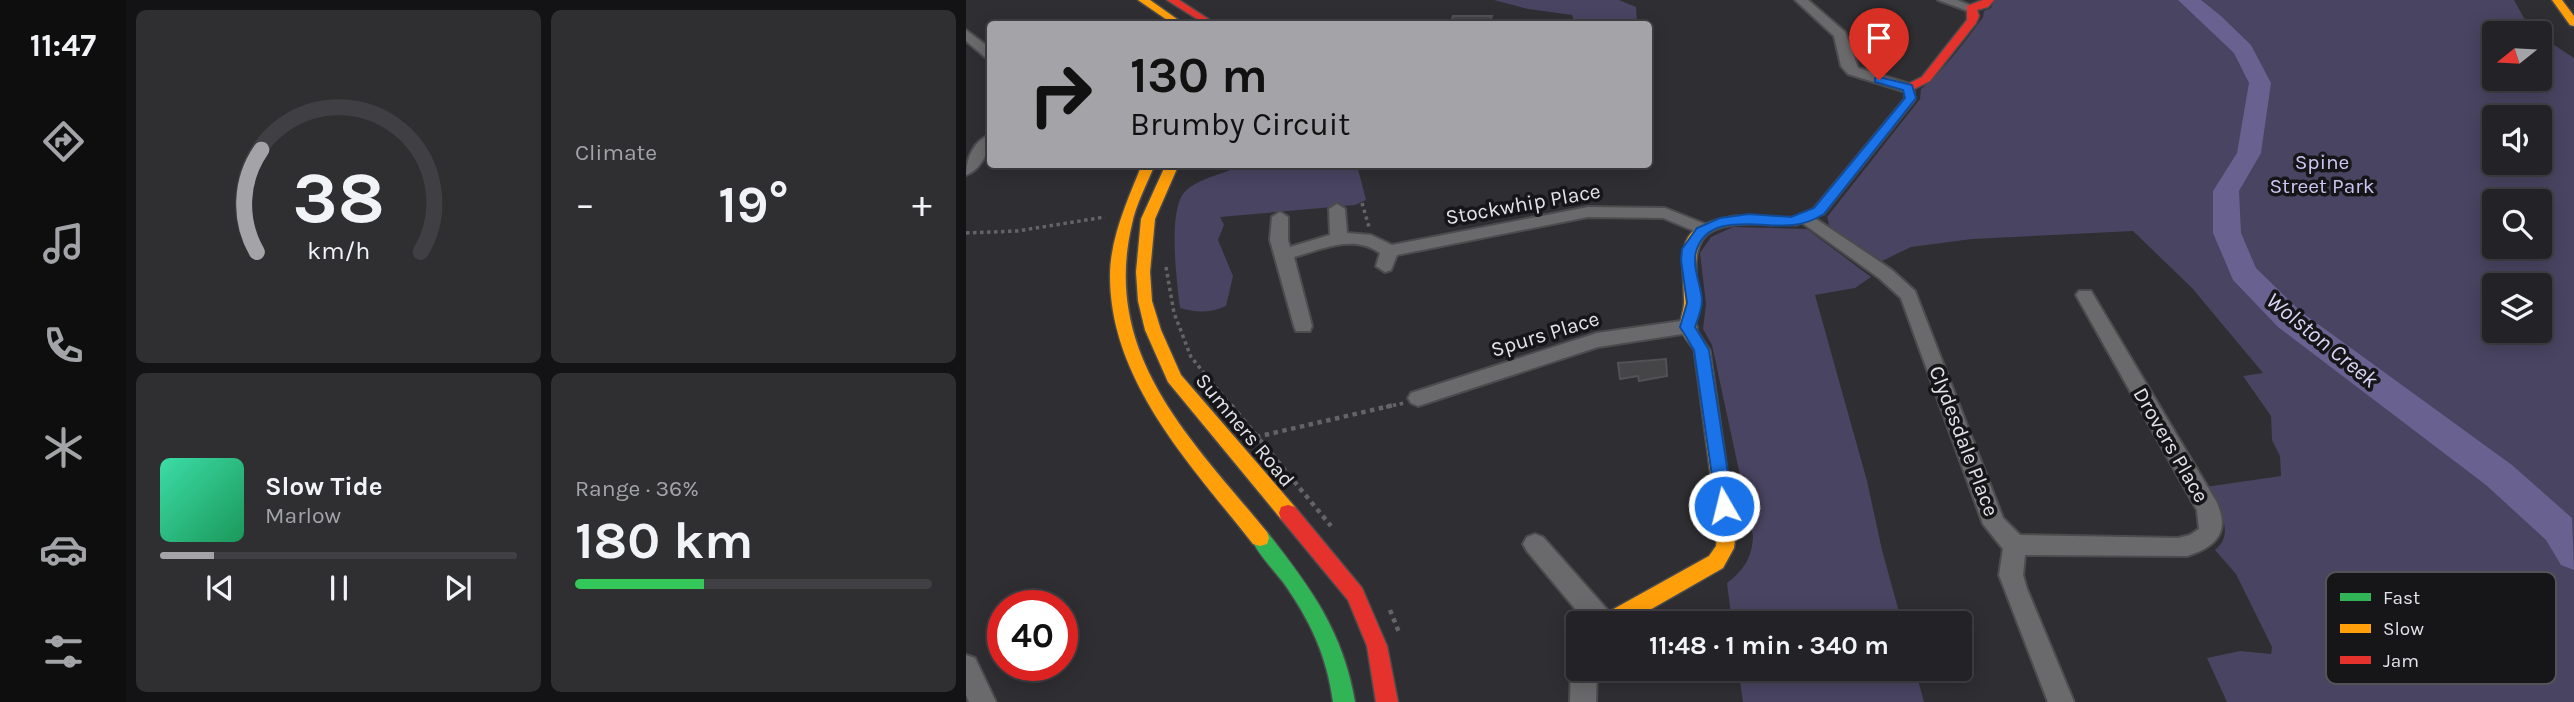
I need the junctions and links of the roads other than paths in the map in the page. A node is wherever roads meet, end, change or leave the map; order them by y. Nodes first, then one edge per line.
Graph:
1 (1145, 0) edge
2 (1171, 0) edge
3 (1801, 0) edge
4 (1944, 0) edge
5 (1989, 0) edge
6 (2557, 0) edge
7 (1971, 8) junction
8 (1176, 21) edge
9 (1206, 21) edge
10 (2574, 23) edge
11 (966, 34) edge
12 (987, 52) edge
13 (1908, 88) junction
14 (987, 143) edge
15 (1147, 168) edge
16 (1171, 168) edge
17 (966, 170) edge
18 (1337, 209) dead end
19 (1280, 217) dead end
20 (1807, 218) junction
21 (1704, 230) junction
22 (1363, 237) joint
23 (1339, 239) junction
24 (1285, 254) junction
25 (2085, 295) dead end
26 (1303, 326) dead end
27 (1688, 327) junction
28 (1419, 398) road end
29 (1535, 544) dead end
30 (2015, 547) junction
31 (1595, 611) edge
32 (1628, 611) edge
33 (966, 667) edge
34 (1584, 681) edge
35 (983, 702) edge
36 (1344, 702) edge
37 (1387, 702) edge
38 (1583, 702) edge
39 (2061, 702) edge

1 - 8 main road
2 - 9 main road
3 - 13 street
4 - 7 street
5 - 7 main road
6 - 10 main road
7 - 13 main road
11 - 12 street
13 - 20 main road
14 - 17 street
15 - 36 main road
16 - 37 main road, Sumners Road
18 - 23 street
19 - 24 street
20 - 21 main road
20 - 30 street, Clydesdale Place
21 - 22 street, Stockwhip Place
21 - 27 main road
22 - 23 street
23 - 24 street
24 - 26 street
25 - 30 street, Drovers Place
27 - 28 street, Spurs Place
27 - 32 main road
29 - 31 street
30 - 39 street
33 - 35 street
34 - 38 street

